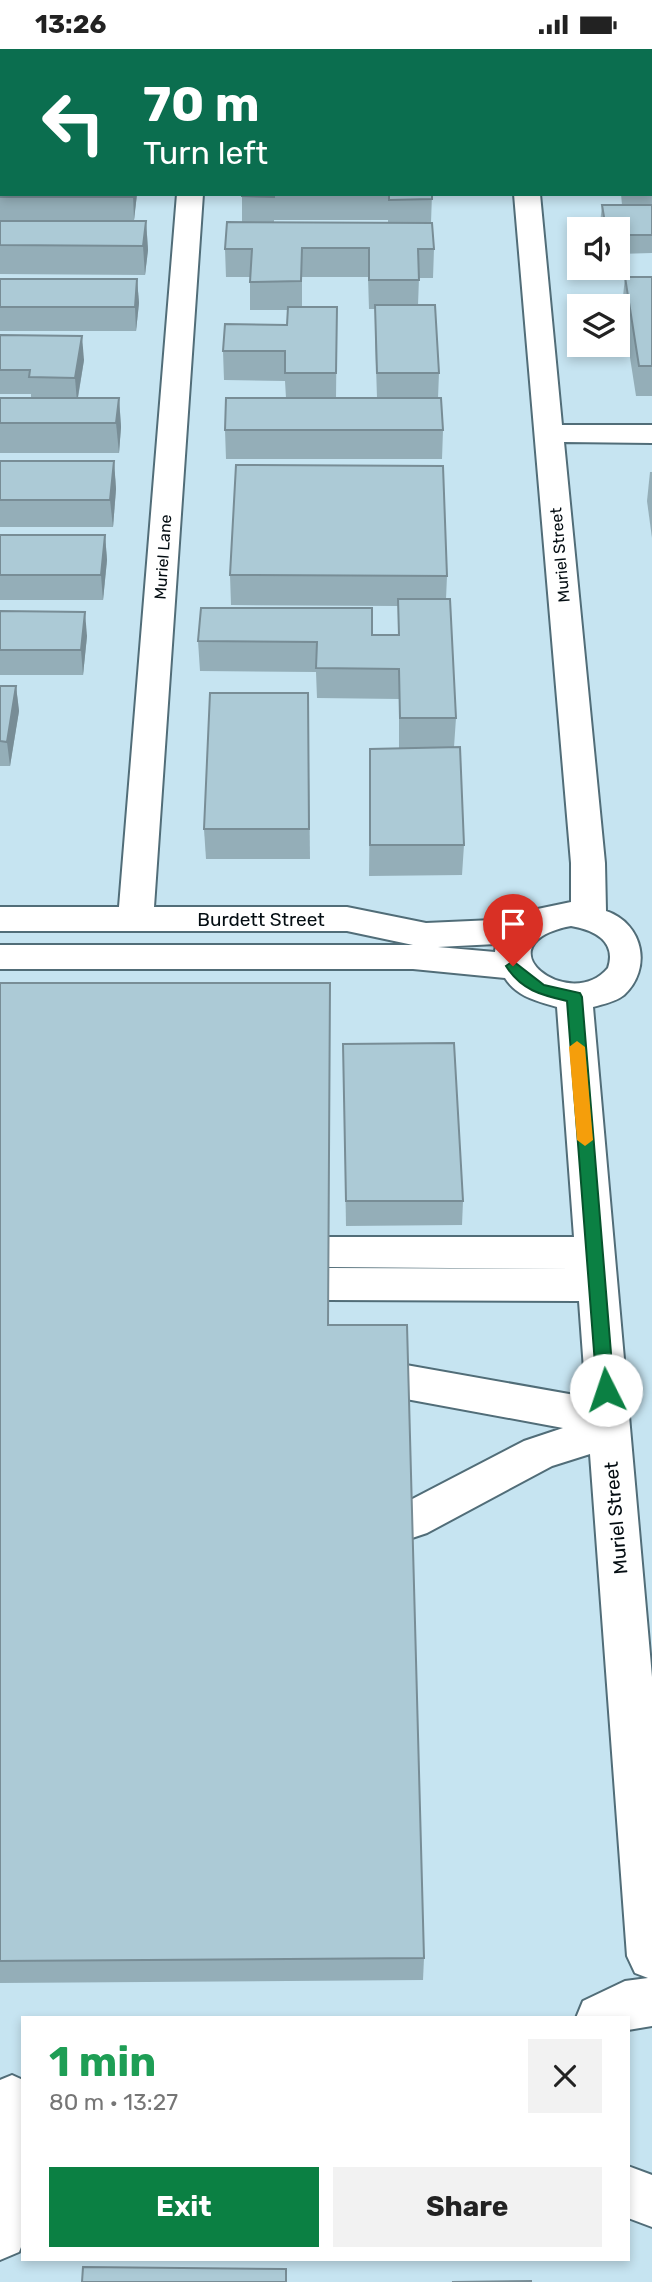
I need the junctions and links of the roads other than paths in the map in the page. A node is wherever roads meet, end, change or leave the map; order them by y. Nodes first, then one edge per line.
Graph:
1 (190, 196) edge
2 (527, 196) edge
3 (549, 433) junction
4 (652, 434) edge
5 (589, 917) junction
6 (136, 919) junction
7 (8, 920) edge
8 (520, 931) junction
9 (0, 957) edge
10 (641, 957) edge
11 (513, 966) junction
12 (574, 997) junction
13 (329, 1268) edge
14 (597, 1269) junction
15 (406, 1382) edge
16 (608, 1424) junction
17 (412, 1520) edge
18 (652, 1956) edge
19 (652, 2002) edge
20 (605, 2016) edge
21 (11, 2101) edge
22 (630, 2193) edge
23 (652, 2201) edge
24 (0, 2233) edge

1 - 6 street, Muriel Lane
2 - 3 street, Muriel Street
3 - 4 street
3 - 5 street, Muriel Street
5 - 8 street
5 - 10 street
6 - 7 street, Burdett Street
6 - 8 street, Burdett Street
8 - 11 street
9 - 11 street, Burdett Street
10 - 12 street
11 - 12 street
12 - 14 street, Muriel Street
13 - 14 street
14 - 16 street, Muriel Street
15 - 16 street
16 - 17 street
16 - 18 street, Muriel Street
19 - 20 street
21 - 24 street
22 - 23 street

